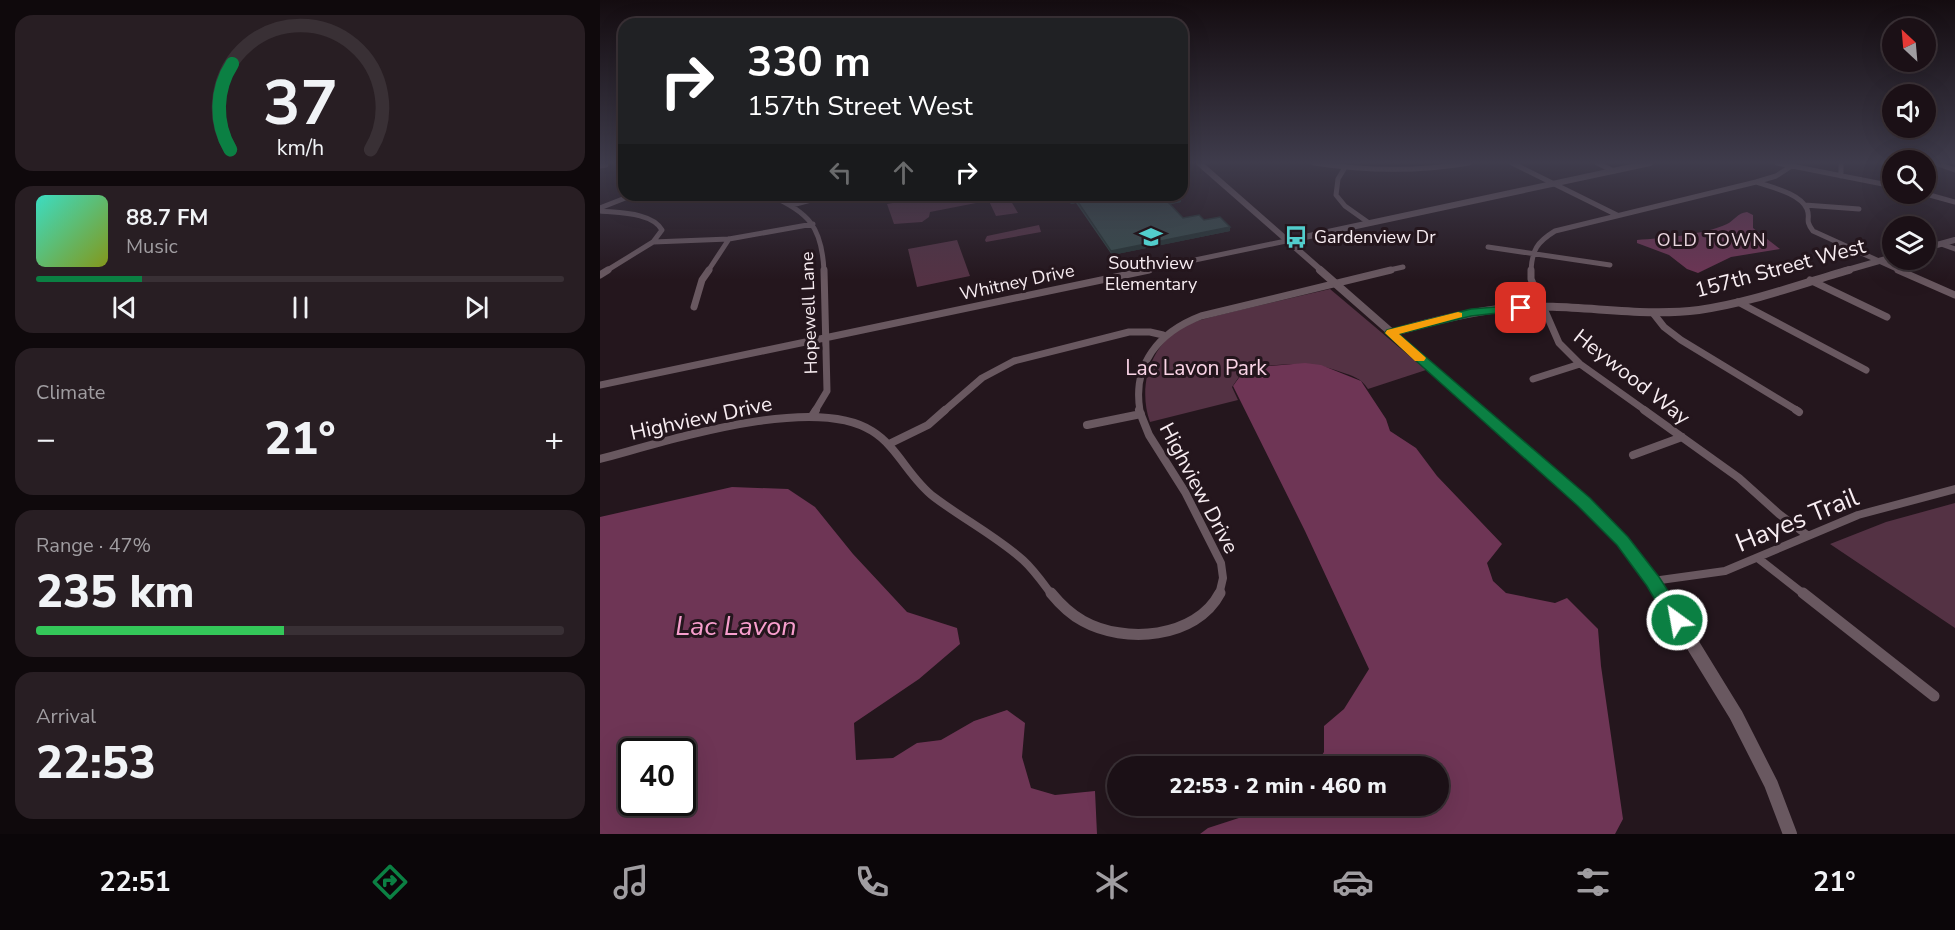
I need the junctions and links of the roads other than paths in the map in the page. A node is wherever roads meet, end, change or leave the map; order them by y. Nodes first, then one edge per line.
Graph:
1 (617, 202) edge
2 (785, 202) edge
3 (804, 202) edge
4 (1242, 202) edge
5 (1341, 202) edge
6 (1468, 202) edge
7 (1590, 202) edge
8 (1672, 202) edge
9 (1800, 202) edge
10 (792, 205) junction
11 (1805, 205) junction
12 (600, 209) edge
13 (1859, 209) dead end
14 (1617, 215) junction
15 (1369, 223) junction
16 (813, 224) junction
17 (729, 240) junction
18 (1955, 240) edge
19 (1286, 241) junction
20 (653, 242) junction
21 (1941, 244) junction
22 (1936, 245) edge
23 (1488, 248) dead end
24 (1955, 249) edge
25 (1532, 254) junction
26 (1882, 260) edge
27 (1877, 261) junction
28 (1610, 265) dead end
29 (600, 266) edge
30 (613, 267) junction
31 (1403, 267) dead end
32 (600, 275) edge
33 (1810, 280) junction
34 (1335, 284) junction
35 (1955, 295) edge
36 (1738, 302) junction
37 (694, 307) dead end
38 (1542, 308) junction
39 (1653, 313) junction
40 (1887, 316) dead end
41 (1391, 333) junction
42 (1163, 335) junction
43 (826, 338) junction
44 (1580, 364) junction
45 (1866, 370) dead end
46 (1533, 379) dead end
47 (600, 385) edge
48 (1799, 412) dead end
49 (1141, 414) junction
50 (812, 416) junction
51 (1086, 425) dead end
52 (1682, 437) junction
53 (889, 444) junction
54 (1633, 455) dead end
55 (600, 459) edge
56 (1955, 489) edge
57 (1808, 536) junction
58 (1759, 559) junction
59 (1653, 581) junction
60 (1934, 696) dead end
61 (1790, 834) edge

1 - 12 street
2 - 10 street, Hopewell Lane
3 - 10 street
4 - 19 street
5 - 15 street
6 - 15 street, Whitney Drive
7 - 14 street
8 - 14 street
9 - 11 street
10 - 16 street, Hopewell Lane
11 - 13 street
11 - 27 street
12 - 20 street
14 - 25 street
15 - 19 street, Whitney Drive
16 - 17 street
16 - 43 street, Hopewell Lane
17 - 20 street
17 - 37 street
18 - 21 street
19 - 34 street
19 - 43 street, Whitney Drive
20 - 30 street
21 - 22 street
21 - 24 street
23 - 25 street
25 - 28 street
25 - 38 street, Heywood Way
26 - 27 street, 157th Street West
27 - 33 street, 157th Street West
27 - 35 street
29 - 30 street
30 - 32 street
31 - 34 street, Highview Drive
33 - 36 street, 157th Street West
33 - 40 street
34 - 41 street
34 - 42 street, Highview Drive
36 - 39 street, 157th Street West
36 - 45 street
38 - 39 street, 157th Street West
38 - 41 street, 157th Street West
38 - 44 street, Heywood Way
39 - 48 street
41 - 59 street
42 - 49 street, Highview Drive
42 - 53 street
43 - 47 street, Whitney Drive
43 - 50 street, Hopewell Lane
44 - 46 street
44 - 52 street, Heywood Way
49 - 51 street
49 - 53 street, Highview Drive
50 - 53 street, Highview Drive
50 - 55 street, Highview Drive
52 - 54 street
52 - 57 street, Heywood Way
56 - 57 street, Hayes Trail
57 - 58 street, Hayes Trail
58 - 59 street, Hayes Trail
58 - 60 street
59 - 61 street

